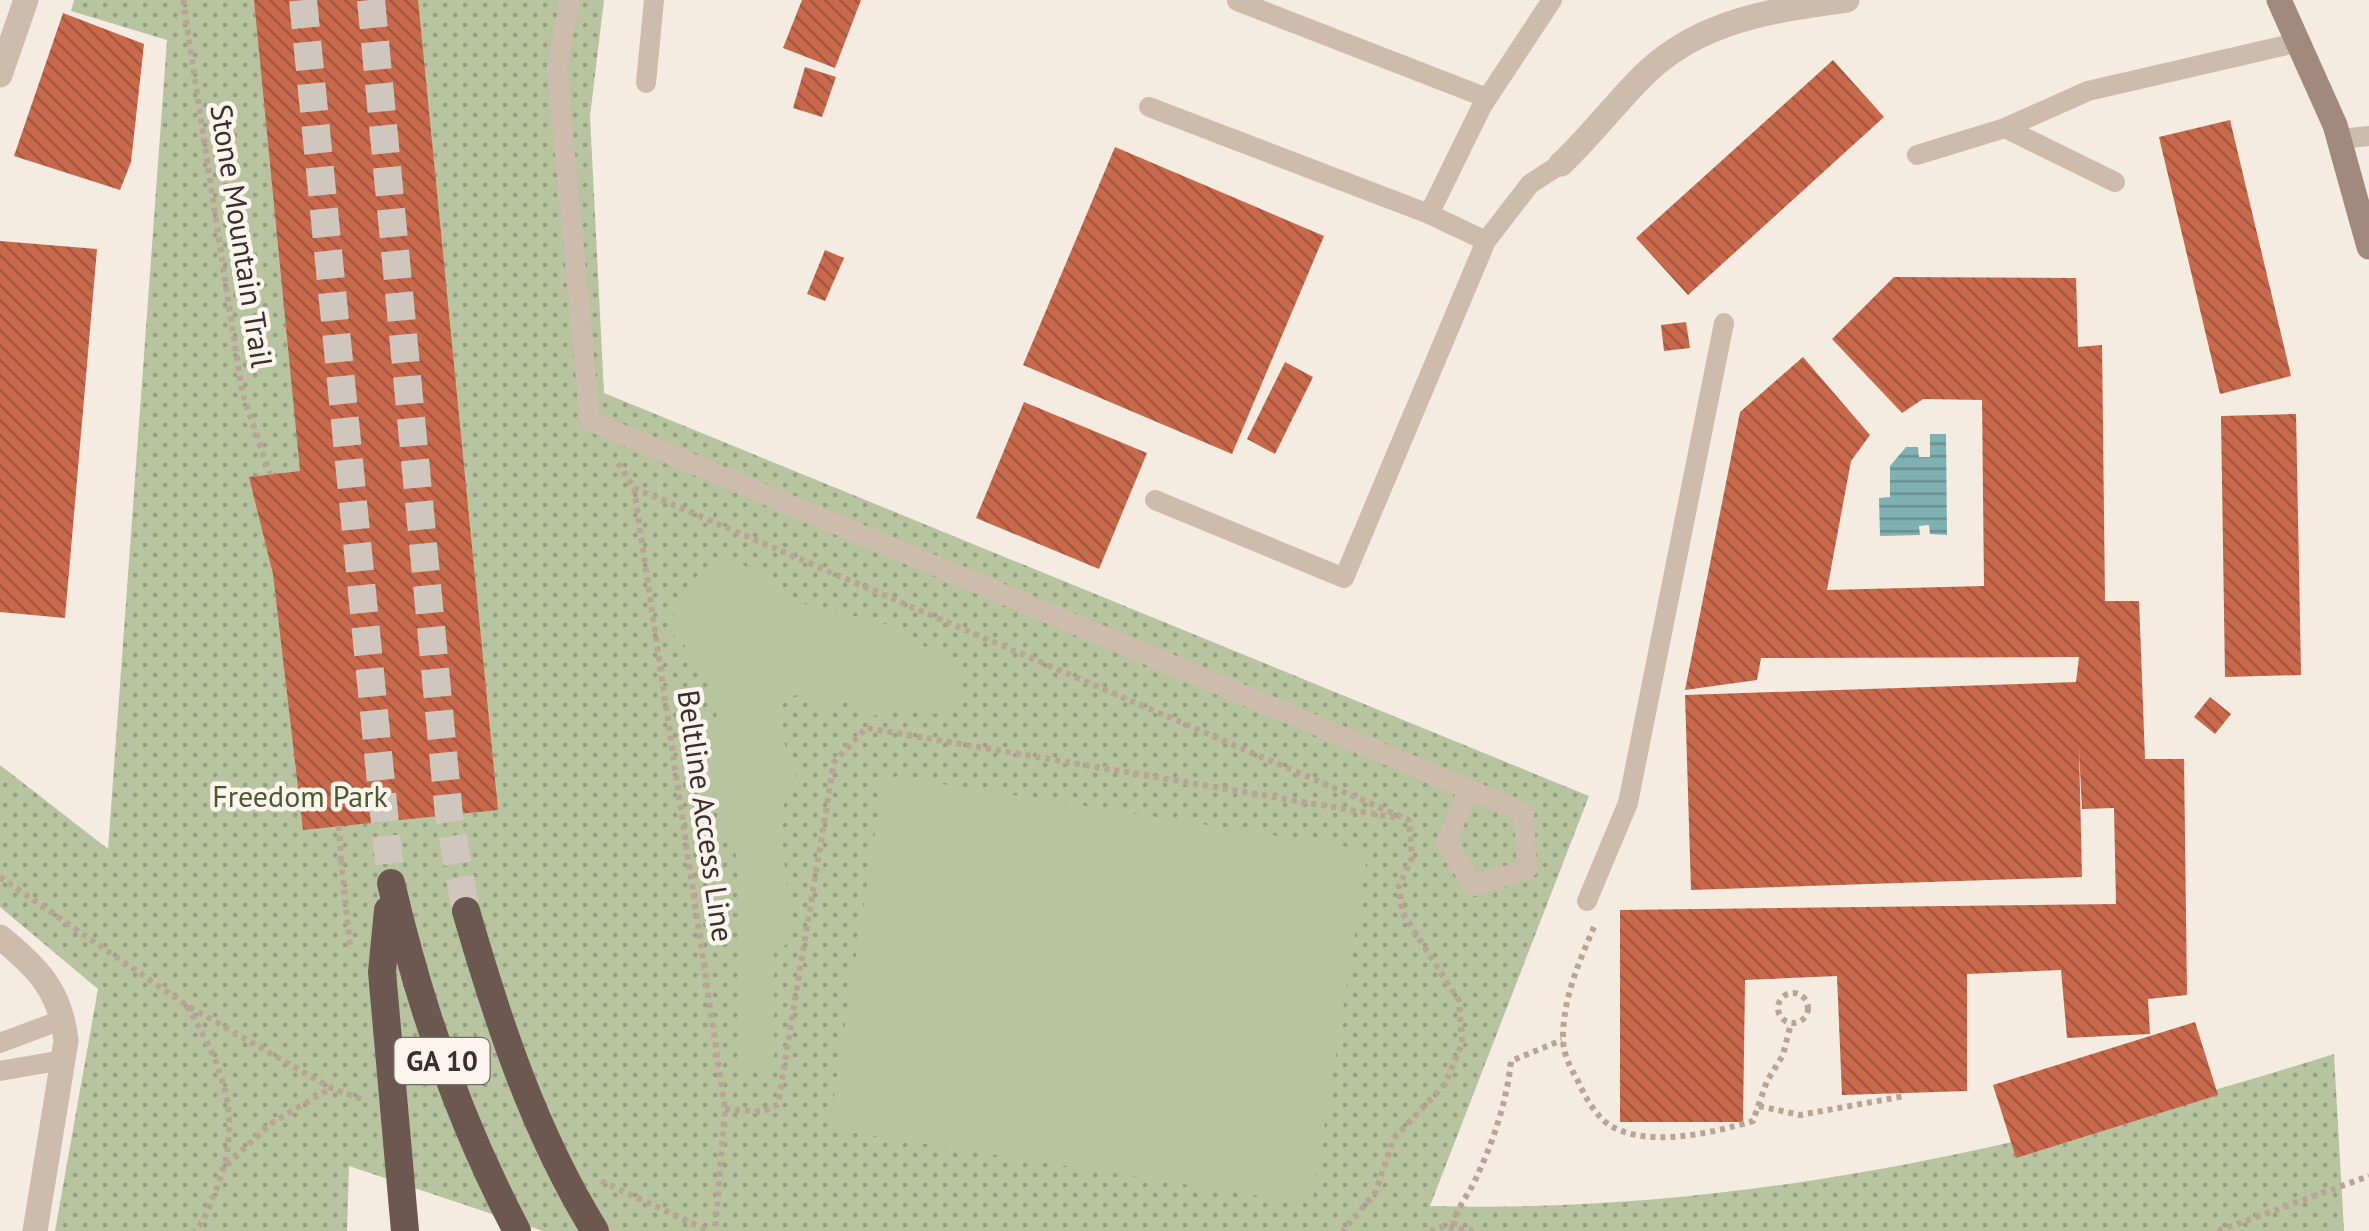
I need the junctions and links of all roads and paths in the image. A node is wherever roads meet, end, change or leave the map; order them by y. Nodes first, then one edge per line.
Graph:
1 (26, 0) edge
2 (183, 0) edge
3 (570, 0) edge
4 (654, 0) edge
5 (1552, 0) edge
6 (1846, 0) edge
7 (2279, 0) edge
8 (1237, 1) edge
9 (2300, 42) junction
10 (0, 75) edge
11 (646, 83) dead end
12 (1487, 98) junction
13 (1148, 107) dead end
14 (2005, 128) junction
15 (2369, 136) edge
16 (2340, 139) junction
17 (1917, 155) dead end
18 (1561, 164) joint
19 (2115, 182) dead end
20 (1429, 214) junction
21 (1486, 241) junction
22 (2369, 247) edge
23 (1724, 322) dead end
24 (590, 420) junction
25 (270, 474) dead end
26 (634, 488) junction
27 (1155, 500) dead end
28 (1468, 789) junction
29 (1409, 820) junction
30 (338, 826) dead end
31 (341, 860) dead end
32 (0, 877) edge
33 (1587, 901) dead end
34 (466, 911) tunnel mouth
35 (1596, 923) dead end
36 (0, 937) edge
37 (186, 1005) junction
38 (64, 1020) junction
39 (1791, 1023) junction
40 (1563, 1040) junction
41 (0, 1044) edge
42 (63, 1060) junction
43 (0, 1071) edge
44 (331, 1088) junction
45 (1905, 1096) dead end
46 (369, 1101) dead end
47 (1759, 1106) junction
48 (725, 1109) junction
49 (226, 1166) junction
50 (2369, 1176) edge
51 (596, 1178) dead end
52 (1454, 1226) junction
53 (198, 1229) edge
54 (35, 1231) edge
55 (405, 1231) edge
56 (517, 1231) edge
57 (595, 1231) edge
58 (712, 1231) edge
59 (1343, 1231) edge
60 (1430, 1231) edge
61 (1473, 1231) edge
62 (2218, 1231) edge

1 - 10 street
2 - 25 path, Stone Mountain Trail
3 - 24 lane
4 - 11 lane
5 - 12 lane
6 - 18 street
7 - 9 main road
8 - 12 lane
9 - 14 lane
9 - 16 main road
12 - 20 lane
13 - 20 lane
14 - 17 lane
14 - 19 lane
15 - 16 lane
16 - 22 main road
18 - 21 lane
20 - 21 lane
21 - 27 lane
23 - 33 lane
24 - 26 path, Beltline Access Line
24 - 28 lane
26 - 29 path
26 - 48 path, Beltline Access Line
28 - 28 lane
29 - 48 path
29 - 59 path
30 - 31 path
32 - 37 path
34 - 57 highway, GA 10, bridge
35 - 40 path
36 - 38 street
37 - 44 path
37 - 49 path
38 - 41 lane
38 - 42 street
39 - 39 path
39 - 47 path
40 - 47 path
40 - 52 path
42 - 43 lane
42 - 54 street
44 - 46 path
44 - 49 path
45 - 47 path
48 - 58 path, Beltline Access Line
49 - 53 path
50 - 62 path
51 - 58 path
52 - 60 path
52 - 61 path
55 - 56 highway, GA 10, bridge

